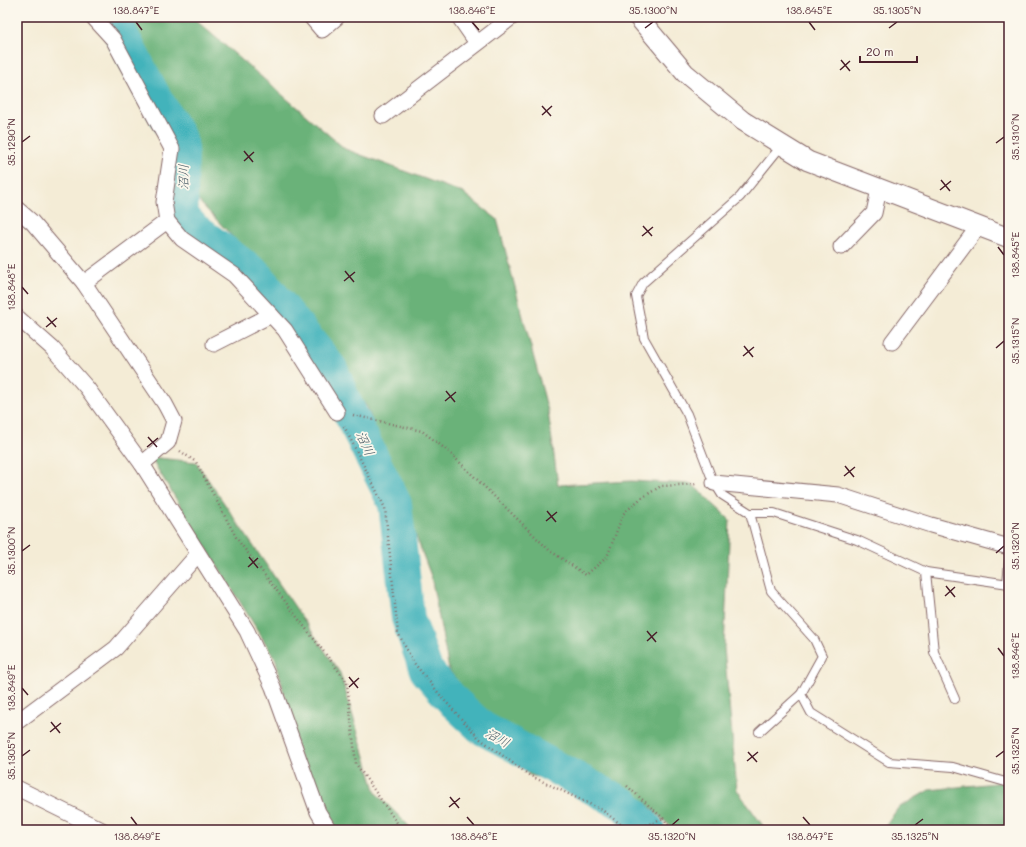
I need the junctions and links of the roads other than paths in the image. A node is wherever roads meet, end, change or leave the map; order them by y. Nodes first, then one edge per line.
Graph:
1 (93, 17) edge
2 (311, 17) edge
3 (337, 17) edge
4 (459, 17) edge
5 (512, 17) edge
6 (638, 17) edge
7 (477, 43) junction
8 (383, 116) dead end
9 (782, 145) junction
10 (879, 189) junction
11 (17, 209) edge
12 (167, 221) junction
13 (978, 227) junction
14 (1009, 238) edge
15 (841, 247) dead end
16 (84, 283) junction
17 (271, 315) junction
18 (17, 317) edge
19 (892, 342) dead end
20 (214, 344) dead end
21 (337, 412) road end
22 (142, 464) junction
23 (714, 483) junction
24 (750, 513) junction
25 (1009, 547) edge
26 (198, 554) junction
27 (1009, 562) edge
28 (926, 572) junction
29 (1008, 584) edge
30 (801, 694) junction
31 (955, 700) dead end
32 (17, 722) edge
33 (759, 732) dead end
34 (1009, 783) edge
35 (17, 788) edge
36 (102, 830) edge
37 (329, 830) edge

1 - 12 street
2 - 3 street
4 - 7 street
5 - 7 street
6 - 9 street
7 - 8 street
9 - 10 street
9 - 23 lane
10 - 13 street
10 - 15 street
11 - 16 street
12 - 16 street
12 - 17 street
13 - 14 street
13 - 19 street
16 - 22 street
17 - 20 street
17 - 21 street
18 - 22 street
22 - 26 street
23 - 24 lane
23 - 25 street
24 - 28 lane
24 - 30 lane
26 - 32 street
26 - 37 street
27 - 29 lane
28 - 29 lane
28 - 31 lane
30 - 33 lane
30 - 34 lane
35 - 36 street

